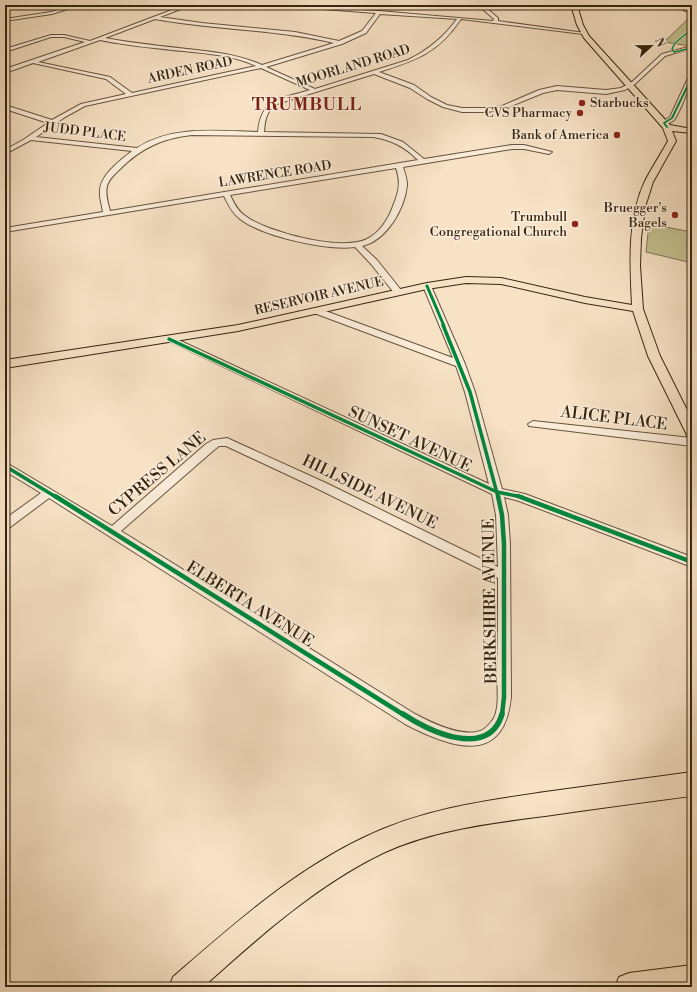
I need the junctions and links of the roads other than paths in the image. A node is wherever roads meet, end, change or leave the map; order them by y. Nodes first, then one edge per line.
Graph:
1 (78, 5) edge
2 (189, 5) edge
3 (272, 5) edge
4 (480, 5) edge
5 (574, 5) edge
6 (678, 5) edge
7 (688, 10) dead end
8 (379, 12) junction
9 (156, 18) junction
10 (460, 18) junction
11 (5, 20) edge
12 (494, 23) junction
13 (583, 34) junction
14 (100, 39) junction
15 (91, 42) junction
16 (340, 43) junction
17 (690, 48) edge
18 (5, 51) edge
19 (692, 54) edge
20 (32, 62) junction
21 (263, 66) junction
22 (5, 71) edge
23 (374, 72) junction
24 (692, 76) edge
25 (630, 85) junction
26 (314, 90) junction
27 (130, 94) junction
28 (5, 107) edge
29 (53, 122) junction
30 (666, 125) junction
31 (692, 126) edge
32 (692, 131) edge
33 (261, 133) junction
34 (29, 138) junction
35 (137, 150) junction
36 (5, 152) edge
37 (549, 152) dead end
38 (423, 162) junction
39 (399, 166) junction
40 (226, 194) junction
41 (107, 213) junction
42 (5, 230) edge
43 (357, 245) junction
44 (427, 286) junction
45 (398, 292) junction
46 (638, 308) junction
47 (317, 311) junction
48 (169, 339) junction
49 (5, 364) edge
50 (460, 364) junction
51 (533, 424) dead end
52 (692, 433) edge
53 (222, 442) joint
54 (692, 442) edge
55 (5, 466) edge
56 (497, 492) junction
57 (49, 493) junction
58 (5, 525) edge
59 (113, 532) junction
60 (692, 562) edge
61 (503, 575) junction
62 (490, 733) joint
63 (692, 784) edge
64 (692, 979) edge
65 (189, 981) edge
66 (629, 987) edge

1 - 11 street
2 - 9 street
3 - 8 street
4 - 12 street
5 - 13 main road
6 - 7 street
8 - 10 street
8 - 16 street, ARDEN ROAD
9 - 14 street
9 - 16 street
10 - 12 street
10 - 23 street, MOORLAND ROAD
12 - 13 street
13 - 25 main road
14 - 15 street
14 - 21 street
15 - 18 street
15 - 20 street
16 - 21 street, ARDEN ROAD
17 - 19 street
17 - 25 street
20 - 22 street
20 - 27 street
21 - 26 street
21 - 27 street, ARDEN ROAD
23 - 25 street
23 - 26 street, MOORLAND ROAD
24 - 30 street
25 - 30 main road
26 - 33 street, MOORLAND ROAD
27 - 29 street, ARDEN ROAD
28 - 29 street
29 - 34 street, ARDEN ROAD
30 - 31 main road
30 - 32 main road
30 - 46 main road
33 - 35 street
33 - 38 street
34 - 35 street, JUDD PLACE
34 - 36 street, ARDEN ROAD
35 - 41 street
37 - 38 street, LAWRENCE ROAD
38 - 39 street, LAWRENCE ROAD
39 - 40 street, LAWRENCE ROAD
39 - 43 street
40 - 41 street, LAWRENCE ROAD
40 - 43 street
41 - 42 street, LAWRENCE ROAD
43 - 45 street
44 - 45 main road, RESERVOIR AVENUE
44 - 46 main road, RESERVOIR AVENUE
44 - 50 street, BERKSHIRE AVENUE
45 - 47 main road, RESERVOIR AVENUE
46 - 52 main road
47 - 48 main road, RESERVOIR AVENUE
47 - 50 street
48 - 49 main road, RESERVOIR AVENUE
48 - 56 street, SUNSET AVENUE
50 - 56 street, BERKSHIRE AVENUE
51 - 54 street, ALICE PLACE
53 - 59 street, CYPRESS LANE
53 - 61 street, HILLSIDE AVENUE
55 - 57 street, ELBERTA AVENUE
56 - 60 street, SUNSET AVENUE
56 - 61 street, BERKSHIRE AVENUE
57 - 58 street
57 - 59 street, ELBERTA AVENUE
59 - 62 street, ELBERTA AVENUE
61 - 62 street, BERKSHIRE AVENUE
63 - 65 highway
64 - 66 highway

